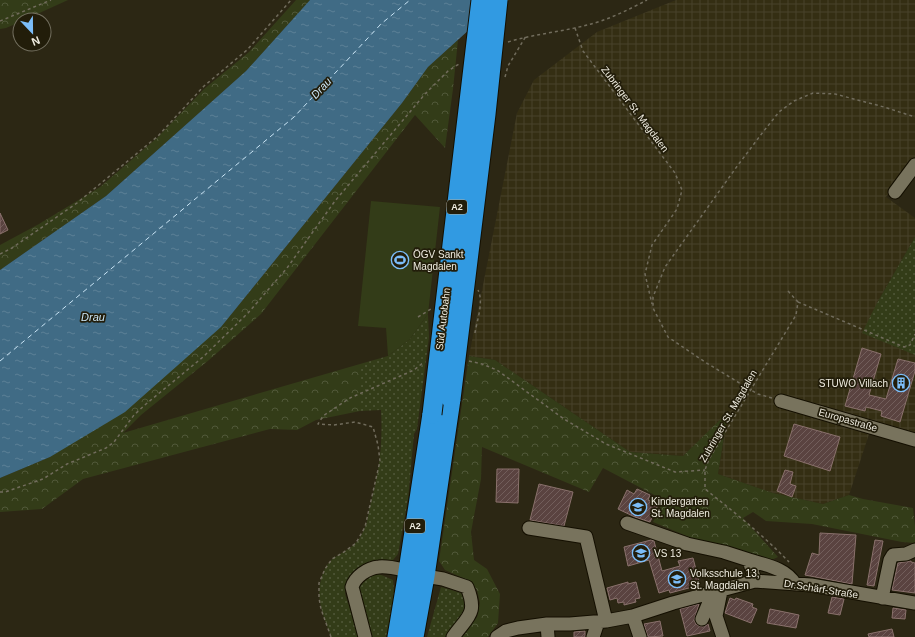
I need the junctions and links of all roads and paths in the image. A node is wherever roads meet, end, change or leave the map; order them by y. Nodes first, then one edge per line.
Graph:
1 (51, 0) edge
2 (291, 0) edge
3 (481, 0) edge
4 (498, 0) edge
5 (647, 0) edge
6 (0, 21) edge
7 (576, 28) junction
8 (502, 44) dead end
9 (460, 63) dead end
10 (915, 117) edge
11 (915, 165) edge
12 (895, 192) dead end
13 (0, 254) edge
14 (478, 289) dead end
15 (788, 291) dead end
16 (798, 302) junction
17 (653, 308) junction
18 (475, 333) dead end
19 (915, 334) edge
20 (751, 390) junction
21 (781, 401) joint
22 (915, 440) edge
23 (0, 492) edge
24 (627, 523) dead end
25 (529, 528) dead end
26 (915, 550) edge
27 (749, 560) junction
28 (791, 565) dead end
29 (417, 573) junction
30 (755, 581) junction
31 (795, 584) junction
32 (717, 592) junction
33 (882, 598) junction
34 (915, 603) edge
35 (633, 616) junction
36 (702, 619) dead end
37 (602, 622) junction
38 (548, 630) edge
39 (365, 637) edge
40 (397, 637) edge
41 (414, 637) edge
42 (453, 637) edge
43 (497, 637) edge
44 (593, 637) edge
45 (640, 637) edge
46 (723, 637) edge

1 - 6 path
2 - 13 path
3 - 29 highway, Süd Autobahn / A2, bridge
4 - 29 highway, Süd Autobahn / A2, bridge
5 - 7 path
7 - 8 path
7 - 17 path, Zubringer St. Magdalen
9 - 23 path
10 - 17 path
11 - 12 street
14 - 18 path
15 - 16 path
16 - 19 path
16 - 20 path, Zubringer St. Magdalen
17 - 20 path, Zubringer St. Magdalen
20 - 21 path, Zubringer St. Magdalen
20 - 28 path, Zubringer St. Magdalen
21 - 22 street, Europastraße
24 - 27 street
25 - 37 street
26 - 33 street
27 - 30 street
27 - 31 street
29 - 39 street
29 - 40 highway, Süd Autobahn / A2
29 - 41 highway, Süd Autobahn / A2
29 - 42 street
30 - 31 street, Dr.Schärf-Straße
30 - 32 street, Dr.Schärf-Straße
31 - 33 street, Dr.Schärf-Straße
32 - 35 street, Dr.Schärf-Straße
32 - 36 street
32 - 46 street
33 - 34 street, Dr.Schärf-Straße
35 - 37 street, Dr.Schärf-Straße
35 - 45 street
37 - 38 street, Dr.Schärf-Straße
37 - 44 street
38 - 43 street, Dr.Schärf-Straße

